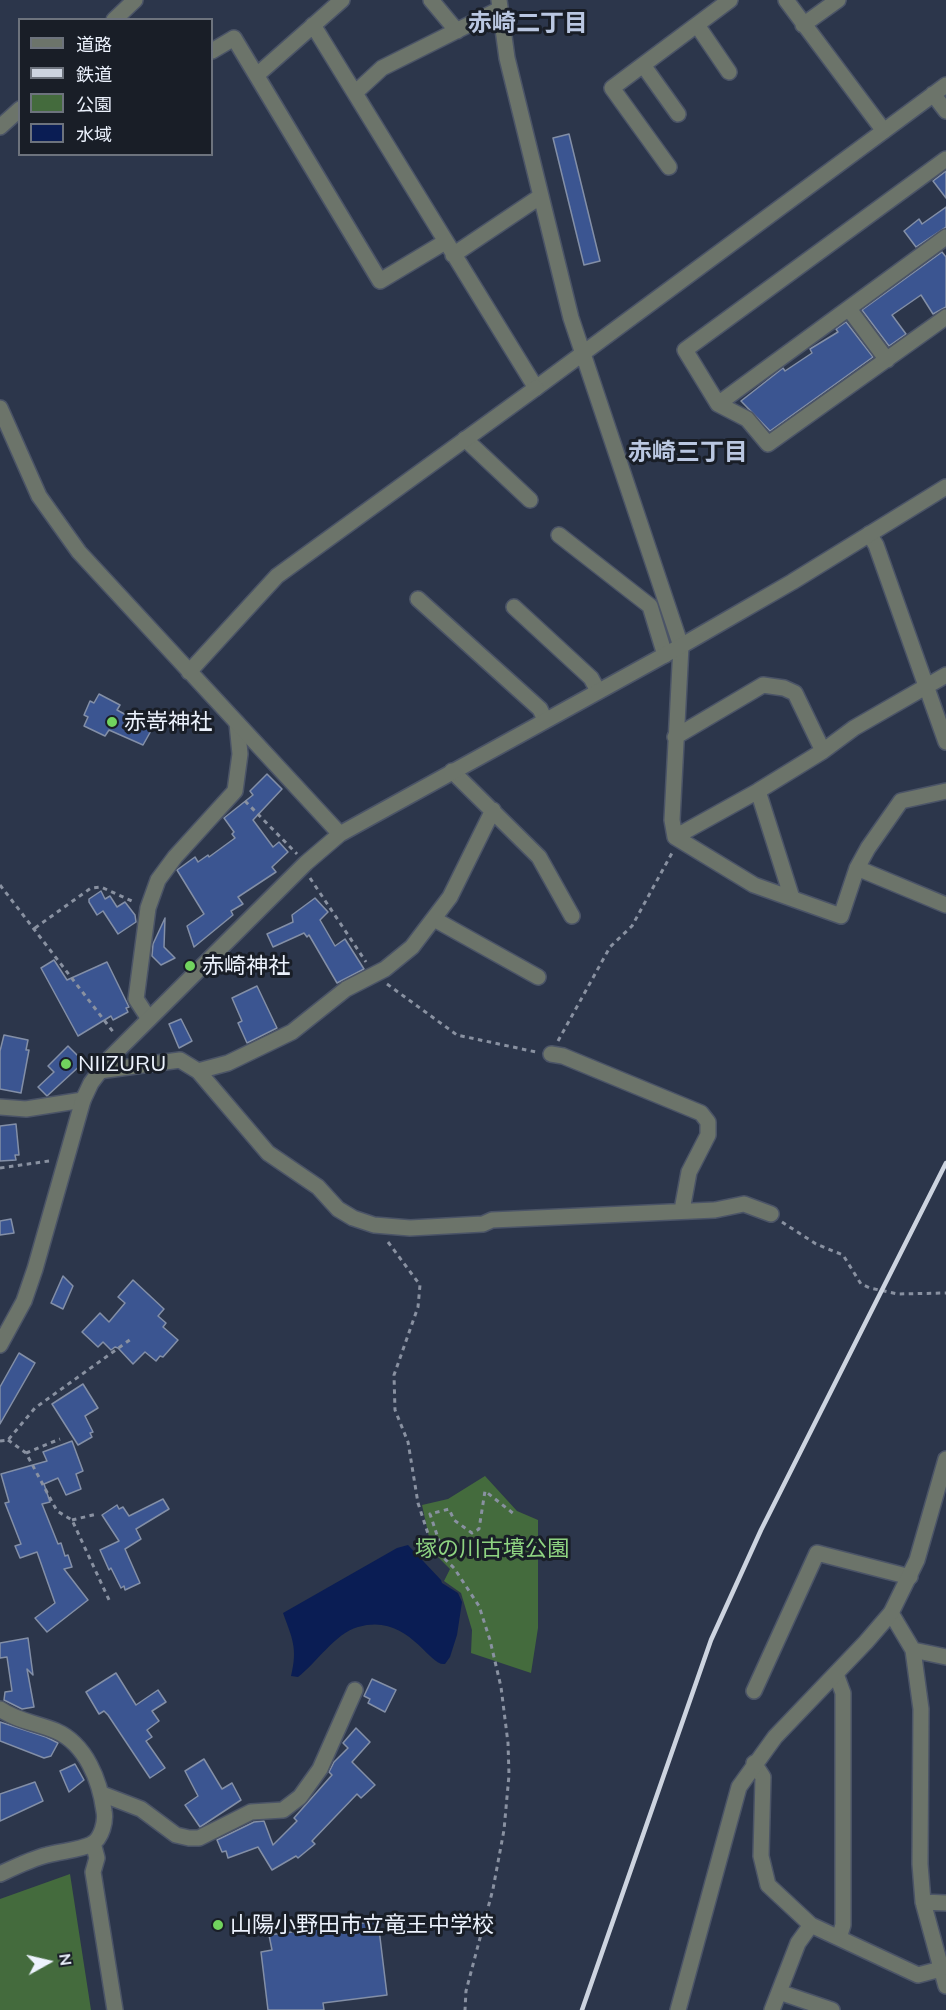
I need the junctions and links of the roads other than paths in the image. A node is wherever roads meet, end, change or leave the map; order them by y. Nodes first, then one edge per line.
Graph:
1 (135, 0) edge
2 (342, 0) edge
3 (431, 0) edge
4 (729, 0) edge
5 (786, 0) edge
6 (838, 0) edge
7 (499, 5) edge
8 (116, 18) edge
9 (313, 25) junction
10 (696, 25) junction
11 (803, 25) junction
12 (457, 30) junction
13 (213, 50) edge
14 (643, 65) junction
15 (729, 72) dead end
16 (257, 75) junction
17 (940, 90) edge
18 (356, 92) junction
19 (18, 111) edge
20 (946, 111) edge
21 (678, 114) dead end
22 (0, 127) edge
23 (884, 131) junction
24 (946, 159) edge
25 (669, 167) dead end
26 (541, 196) junction
27 (946, 237) edge
28 (449, 249) junction
29 (849, 309) junction
30 (946, 317) edge
31 (584, 353) junction
32 (887, 360) junction
33 (536, 388) junction
34 (718, 404) junction
35 (0, 408) edge
36 (465, 439) junction
37 (946, 487) edge
38 (530, 500) dead end
39 (869, 534) junction
40 (559, 535) dead end
41 (418, 599) dead end
42 (514, 607) dead end
43 (681, 646) junction
44 (665, 655) junction
45 (189, 672) junction
46 (946, 675) edge
47 (926, 686) junction
48 (598, 691) junction
49 (545, 720) junction
50 (237, 723) junction
51 (675, 737) junction
52 (946, 742) edge
53 (823, 751) junction
54 (452, 771) junction
55 (758, 791) junction
56 (946, 791) edge
57 (492, 810) junction
58 (340, 834) junction
59 (675, 837) junction
60 (857, 868) junction
61 (792, 898) junction
62 (946, 905) edge
63 (572, 916) dead end
64 (435, 919) junction
65 (538, 977) dead end
66 (149, 1019) junction
67 (551, 1054) road end
68 (99, 1071) junction
69 (198, 1071) junction
70 (83, 1100) junction
71 (0, 1107) edge
72 (682, 1210) junction
73 (771, 1214) road end
74 (0, 1345) edge
75 (946, 1459) edge
76 (910, 1577) junction
77 (891, 1613) junction
78 (913, 1650) junction
79 (946, 1657) edge
80 (836, 1674) junction
81 (355, 1690) dead end
82 (754, 1691) dead end
83 (0, 1709) edge
84 (754, 1763) junction
85 (102, 1794) junction
86 (93, 1844) junction
87 (0, 1874) edge
88 (923, 1902) junction
89 (946, 1903) edge
90 (811, 1925) junction
91 (839, 1938) junction
92 (941, 1969) junction
93 (946, 1986) edge
94 (779, 1992) junction
95 (114, 2010) edge
96 (678, 2010) edge
97 (772, 2010) edge
98 (832, 2010) edge

1 - 8 street
2 - 9 street
3 - 12 street
4 - 10 street
5 - 11 street
6 - 11 street
7 - 12 street
7 - 26 street
9 - 16 street
9 - 18 street
10 - 14 street
10 - 15 street
11 - 23 street
12 - 18 street
13 - 16 street
14 - 21 street
14 - 25 street
16 - 28 street
17 - 20 street
17 - 23 street
18 - 28 street
19 - 22 street
23 - 31 street
24 - 34 street
26 - 28 street
26 - 31 street
27 - 29 street
28 - 33 street
29 - 32 street
29 - 34 street
30 - 32 street
31 - 33 street
31 - 43 street
32 - 34 street
33 - 36 street
35 - 45 street
36 - 38 street
36 - 45 street
37 - 39 street
39 - 43 street
39 - 47 street
40 - 44 street
41 - 49 street
42 - 48 street
43 - 44 street
43 - 51 street
44 - 48 street
45 - 50 street
46 - 47 street
47 - 52 street
47 - 53 street
48 - 49 street
49 - 54 street
50 - 58 street
50 - 66 street
51 - 53 street
51 - 59 street
53 - 55 street
54 - 57 street
54 - 58 street
55 - 59 street
55 - 61 street
56 - 60 street
57 - 63 street
57 - 64 street
58 - 66 street
59 - 61 street
60 - 61 street
60 - 62 street
64 - 65 street
64 - 69 street
66 - 68 street
67 - 72 street
68 - 69 street
68 - 70 street
69 - 72 street
70 - 71 street
70 - 74 street
72 - 73 street
75 - 76 street
76 - 77 street
76 - 82 street
77 - 78 street
77 - 80 street
78 - 79 street
78 - 88 street
80 - 84 street
80 - 91 street
81 - 85 street
83 - 85 street
84 - 90 street
84 - 96 street
85 - 86 street
86 - 87 street
86 - 95 street
88 - 89 street
88 - 92 street
90 - 91 street
90 - 94 street
91 - 92 street
92 - 93 street
94 - 97 street
94 - 98 street

